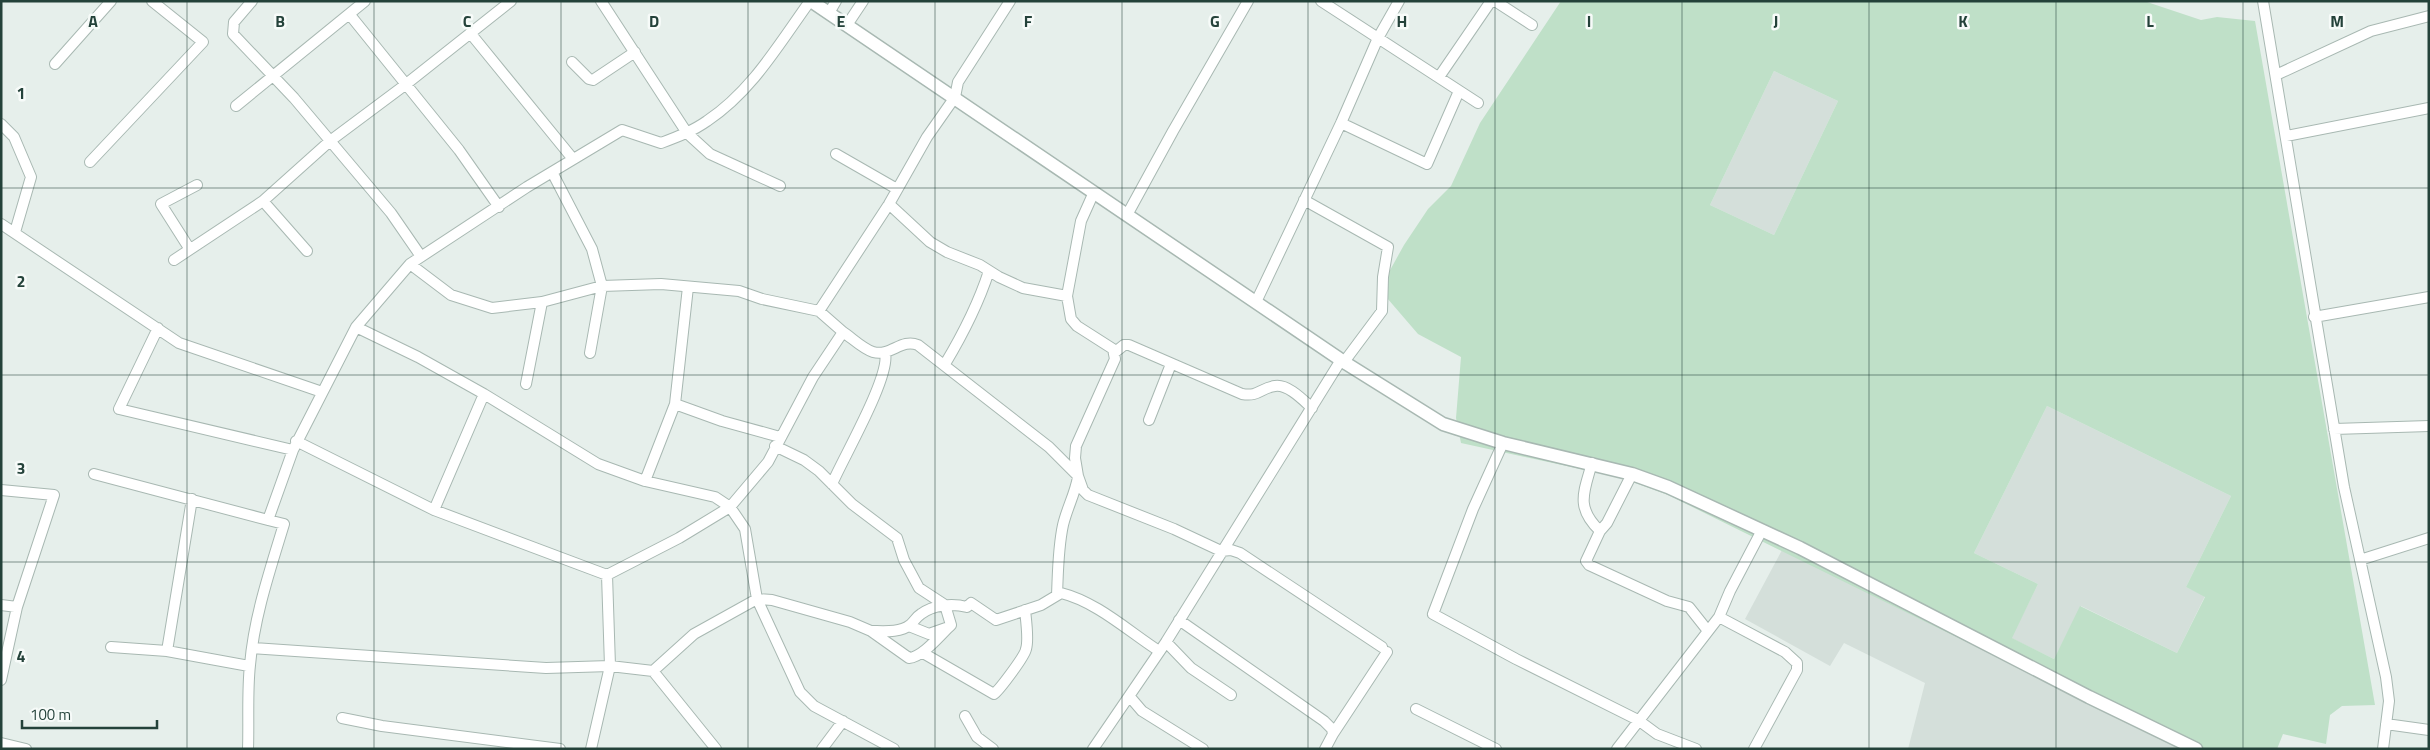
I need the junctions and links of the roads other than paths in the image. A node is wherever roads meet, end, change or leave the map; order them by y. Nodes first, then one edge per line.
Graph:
1 (111, 1) edge
2 (152, 1) edge
3 (252, 1) edge
4 (365, 1) edge
5 (511, 1) edge
6 (601, 1) edge
7 (811, 1) edge
8 (836, 1) edge
9 (863, 1) edge
10 (1010, 1) edge
11 (1248, 1) edge
12 (1321, 1) edge
13 (1399, 1) edge
14 (1491, 1) edge
15 (1495, 1) edge
16 (2263, 1) edge
17 (829, 13) junction
18 (350, 15) junction
19 (2429, 16) edge
20 (847, 25) junction
21 (1532, 25) dead end
22 (471, 34) junction
23 (1378, 38) junction
24 (635, 52) junction
25 (572, 62) dead end
26 (55, 64) dead end
27 (2276, 74) junction
28 (272, 75) junction
29 (1439, 77) junction
30 (405, 85) junction
31 (1459, 91) junction
32 (955, 97) junction
33 (1478, 103) dead end
34 (236, 106) dead end
35 (2429, 108) edge
36 (1342, 123) junction
37 (1, 124) edge
38 (687, 133) junction
39 (2286, 136) junction
40 (330, 141) junction
41 (836, 154) dead end
42 (573, 159) junction
43 (90, 162) dead end
44 (552, 172) junction
45 (197, 185) dead end
46 (780, 186) dead end
47 (897, 189) junction
48 (1094, 192) junction
49 (1304, 200) junction
50 (263, 201) junction
51 (889, 204) junction
52 (499, 207) junction
53 (1127, 215) junction
54 (1, 224) edge
55 (15, 232) junction
56 (189, 248) junction
57 (307, 251) dead end
58 (420, 255) junction
59 (174, 260) dead end
60 (410, 264) junction
61 (989, 271) junction
62 (602, 286) junction
63 (688, 287) junction
64 (1067, 296) junction
65 (2429, 298) edge
66 (542, 302) junction
67 (1256, 302) junction
68 (819, 311) junction
69 (2314, 317) junction
70 (356, 327) junction
71 (158, 328) junction
72 (843, 332) junction
73 (590, 353) dead end
74 (884, 353) junction
75 (1114, 353) junction
76 (1343, 361) junction
77 (945, 364) junction
78 (1171, 364) junction
79 (526, 384) dead end
80 (322, 392) junction
81 (484, 394) junction
82 (675, 404) junction
83 (1312, 408) junction
84 (1149, 420) dead end
85 (2429, 426) edge
86 (2334, 429) junction
87 (778, 441) junction
88 (1503, 443) junction
89 (295, 446) junction
90 (1592, 462) junction
91 (94, 474) dead end
92 (1632, 474) junction
93 (1078, 476) junction
94 (645, 482) junction
95 (832, 484) junction
96 (1, 490) edge
97 (192, 499) junction
98 (730, 507) junction
99 (434, 510) junction
100 (268, 520) junction
101 (1762, 530) junction
102 (1600, 531) junction
103 (2429, 538) edge
104 (1221, 551) junction
105 (2360, 560) junction
106 (607, 574) junction
107 (1057, 595) junction
108 (757, 599) junction
109 (1, 605) edge
110 (944, 605) junction
111 (17, 608) junction
112 (1025, 610) junction
113 (1720, 617) junction
114 (1179, 620) junction
115 (951, 625) junction
116 (909, 626) junction
117 (871, 631) junction
118 (1708, 631) junction
119 (111, 647) dead end
120 (1162, 647) junction
121 (252, 648) junction
122 (167, 651) junction
123 (923, 653) junction
124 (249, 666) junction
125 (610, 666) junction
126 (653, 671) junction
127 (1, 680) edge
128 (1230, 695) dead end
129 (1130, 697) junction
130 (1416, 708) dead end
131 (965, 716) dead end
132 (342, 718) dead end
133 (1638, 720) junction
134 (843, 721) junction
135 (2386, 724) junction
136 (2429, 730) edge
137 (1334, 734) junction
138 (1, 743) edge
139 (876, 745) edge
140 (26, 749) edge
141 (248, 749) edge
142 (560, 749) edge
143 (591, 749) edge
144 (716, 749) edge
145 (822, 749) edge
146 (894, 749) edge
147 (993, 749) edge
148 (1093, 749) edge
149 (1203, 749) edge
150 (1325, 749) edge
151 (1496, 749) edge
152 (1617, 749) edge
153 (1696, 749) edge
154 (1754, 749) edge
155 (2196, 749) edge
156 (2383, 749) edge

1 - 26 street
2 - 43 street
3 - 28 street
4 - 18 street
5 - 22 street
6 - 24 street
7 - 17 street
7 - 38 street
8 - 17 street
9 - 20 street
10 - 32 street
11 - 53 street
12 - 23 street
13 - 23 street
14 - 29 street
15 - 21 street
16 - 27 street
17 - 20 street
18 - 28 street
18 - 30 street
19 - 27 street
20 - 32 street
22 - 30 street
22 - 42 street
23 - 29 street
23 - 36 street
24 - 25 street
24 - 38 street
27 - 39 street
28 - 34 street
28 - 40 street
29 - 31 street
30 - 40 street
30 - 52 street
31 - 33 street
31 - 36 street
32 - 47 street
32 - 48 street
35 - 39 street
36 - 49 street
37 - 55 street
38 - 42 street
38 - 46 street
39 - 69 street
40 - 50 street
40 - 58 street
41 - 47 street
42 - 44 street
44 - 52 street
44 - 62 street
45 - 56 street
47 - 51 street
48 - 53 street
48 - 64 street
49 - 67 street
49 - 76 street
50 - 56 street
50 - 57 street
51 - 61 street
51 - 68 street
52 - 58 street
53 - 67 street
54 - 55 street
55 - 71 street
56 - 59 street
58 - 60 street
60 - 66 street
60 - 70 street
61 - 64 street
61 - 77 street
62 - 63 street
62 - 66 street
62 - 73 street
63 - 68 street
63 - 82 street
64 - 75 street
65 - 69 street
66 - 79 street
67 - 76 street
68 - 72 street
69 - 86 street
70 - 80 street
70 - 81 street
71 - 80 street
71 - 89 street
72 - 74 street
72 - 87 street
74 - 77 street
74 - 95 street
75 - 78 street
75 - 93 street
76 - 83 street
76 - 88 street
77 - 93 street
78 - 83 street
78 - 84 street
80 - 89 street
81 - 94 street
81 - 99 street
82 - 87 street
82 - 94 street
83 - 104 street
85 - 86 street
86 - 105 street
87 - 95 street
87 - 98 street
88 - 90 street
88 - 133 street
89 - 99 street
89 - 100 street
90 - 92 street
90 - 102 street
91 - 97 street
92 - 101 street
92 - 102 street
93 - 104 street
93 - 107 street
94 - 98 street
95 - 110 street
96 - 111 street
97 - 100 street
97 - 122 street
98 - 106 street
98 - 108 street
99 - 106 street
100 - 121 street
101 - 113 street
101 - 155 street
102 - 118 street
103 - 105 street
104 - 114 street
104 - 137 street
105 - 135 street
106 - 125 street
107 - 112 street
107 - 120 street
108 - 117 street
108 - 126 street
108 - 134 street
109 - 111 street
110 - 112 street
110 - 115 street
110 - 116 street
111 - 127 street
112 - 123 street
113 - 118 street
113 - 154 street
114 - 120 street
114 - 137 street
115 - 116 street
115 - 123 street
116 - 117 street
117 - 123 street
118 - 133 street
119 - 122 street
120 - 128 street
120 - 129 street
121 - 124 street
121 - 125 street
122 - 124 street
124 - 141 street
125 - 126 street
125 - 143 street
126 - 144 street
129 - 148 street
129 - 149 street
130 - 151 street
131 - 147 street
132 - 142 street
133 - 152 street
133 - 153 street
134 - 139 street
134 - 145 street
135 - 136 street
135 - 156 street
137 - 150 street
138 - 140 street
139 - 146 street

